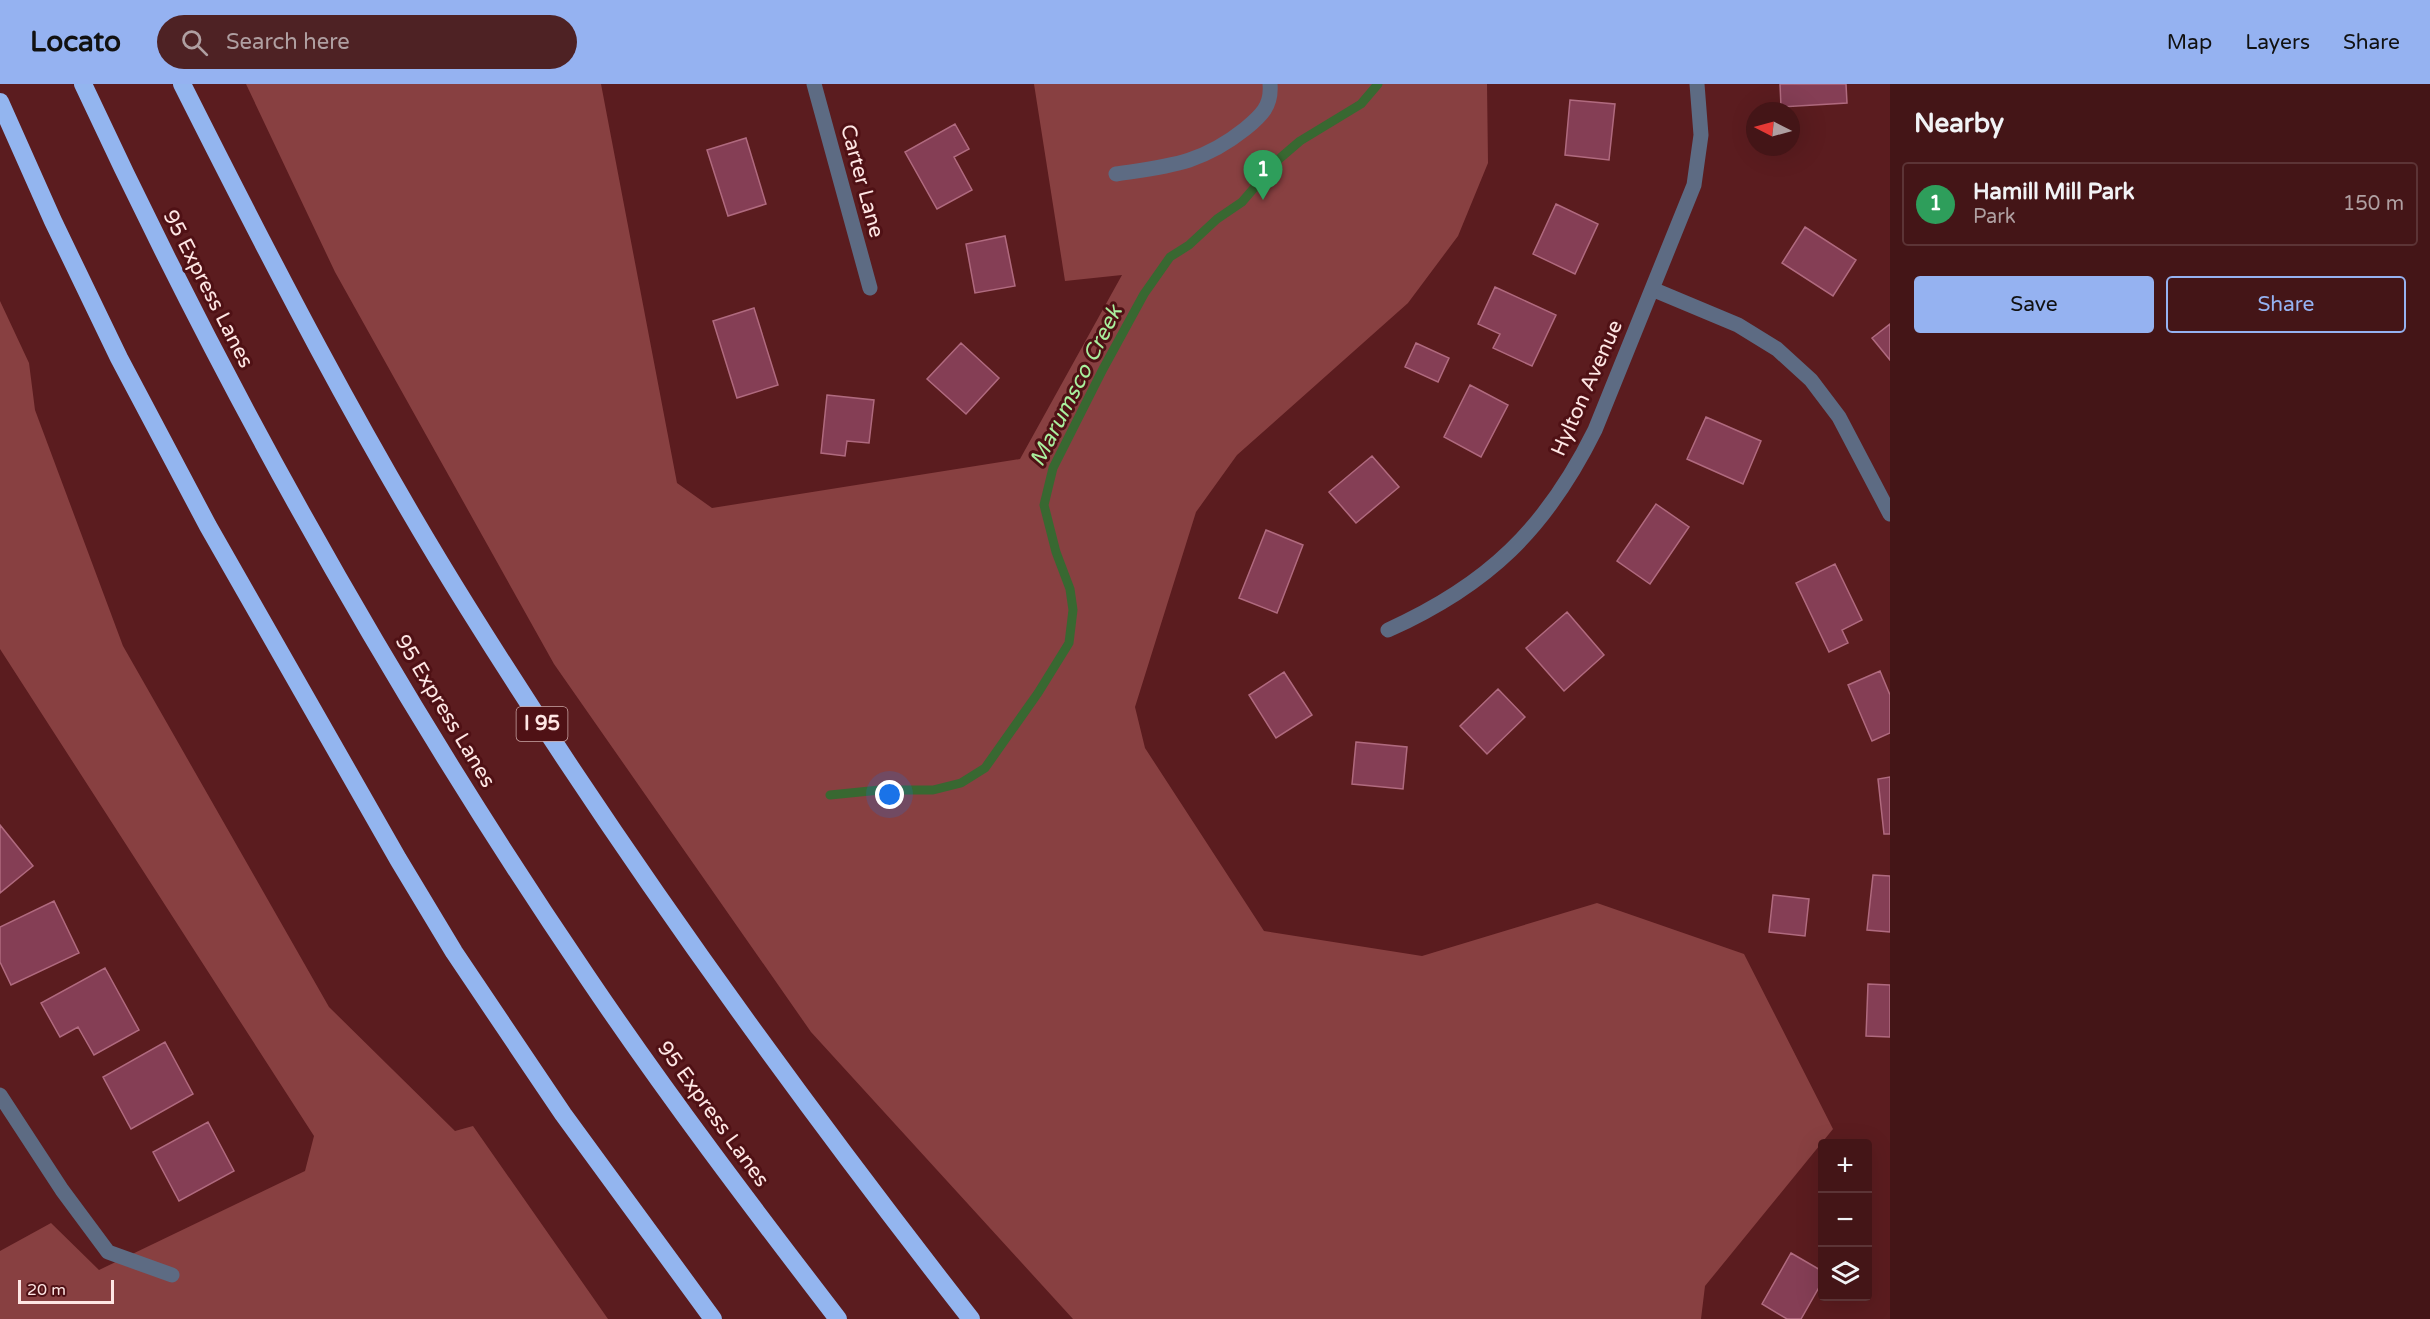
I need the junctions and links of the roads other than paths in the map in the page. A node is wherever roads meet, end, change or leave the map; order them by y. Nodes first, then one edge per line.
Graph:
1 (83, 84) edge
2 (182, 84) edge
3 (814, 84) edge
4 (1270, 84) edge
5 (1697, 84) edge
6 (0, 102) edge
7 (1116, 174) dead end
8 (870, 288) dead end
9 (1652, 289) junction
10 (1890, 514) edge
11 (1388, 630) dead end
12 (0, 1095) edge
13 (172, 1275) dead end
14 (713, 1319) edge
15 (838, 1319) edge
16 (971, 1319) edge

1 - 15 highway, 95 Express Lanes
2 - 16 highway, I 95
3 - 8 street, Carter Lane
4 - 7 street
5 - 9 street, Hylton Avenue
6 - 14 highway
9 - 10 street
9 - 11 street, Hylton Avenue
12 - 13 street

